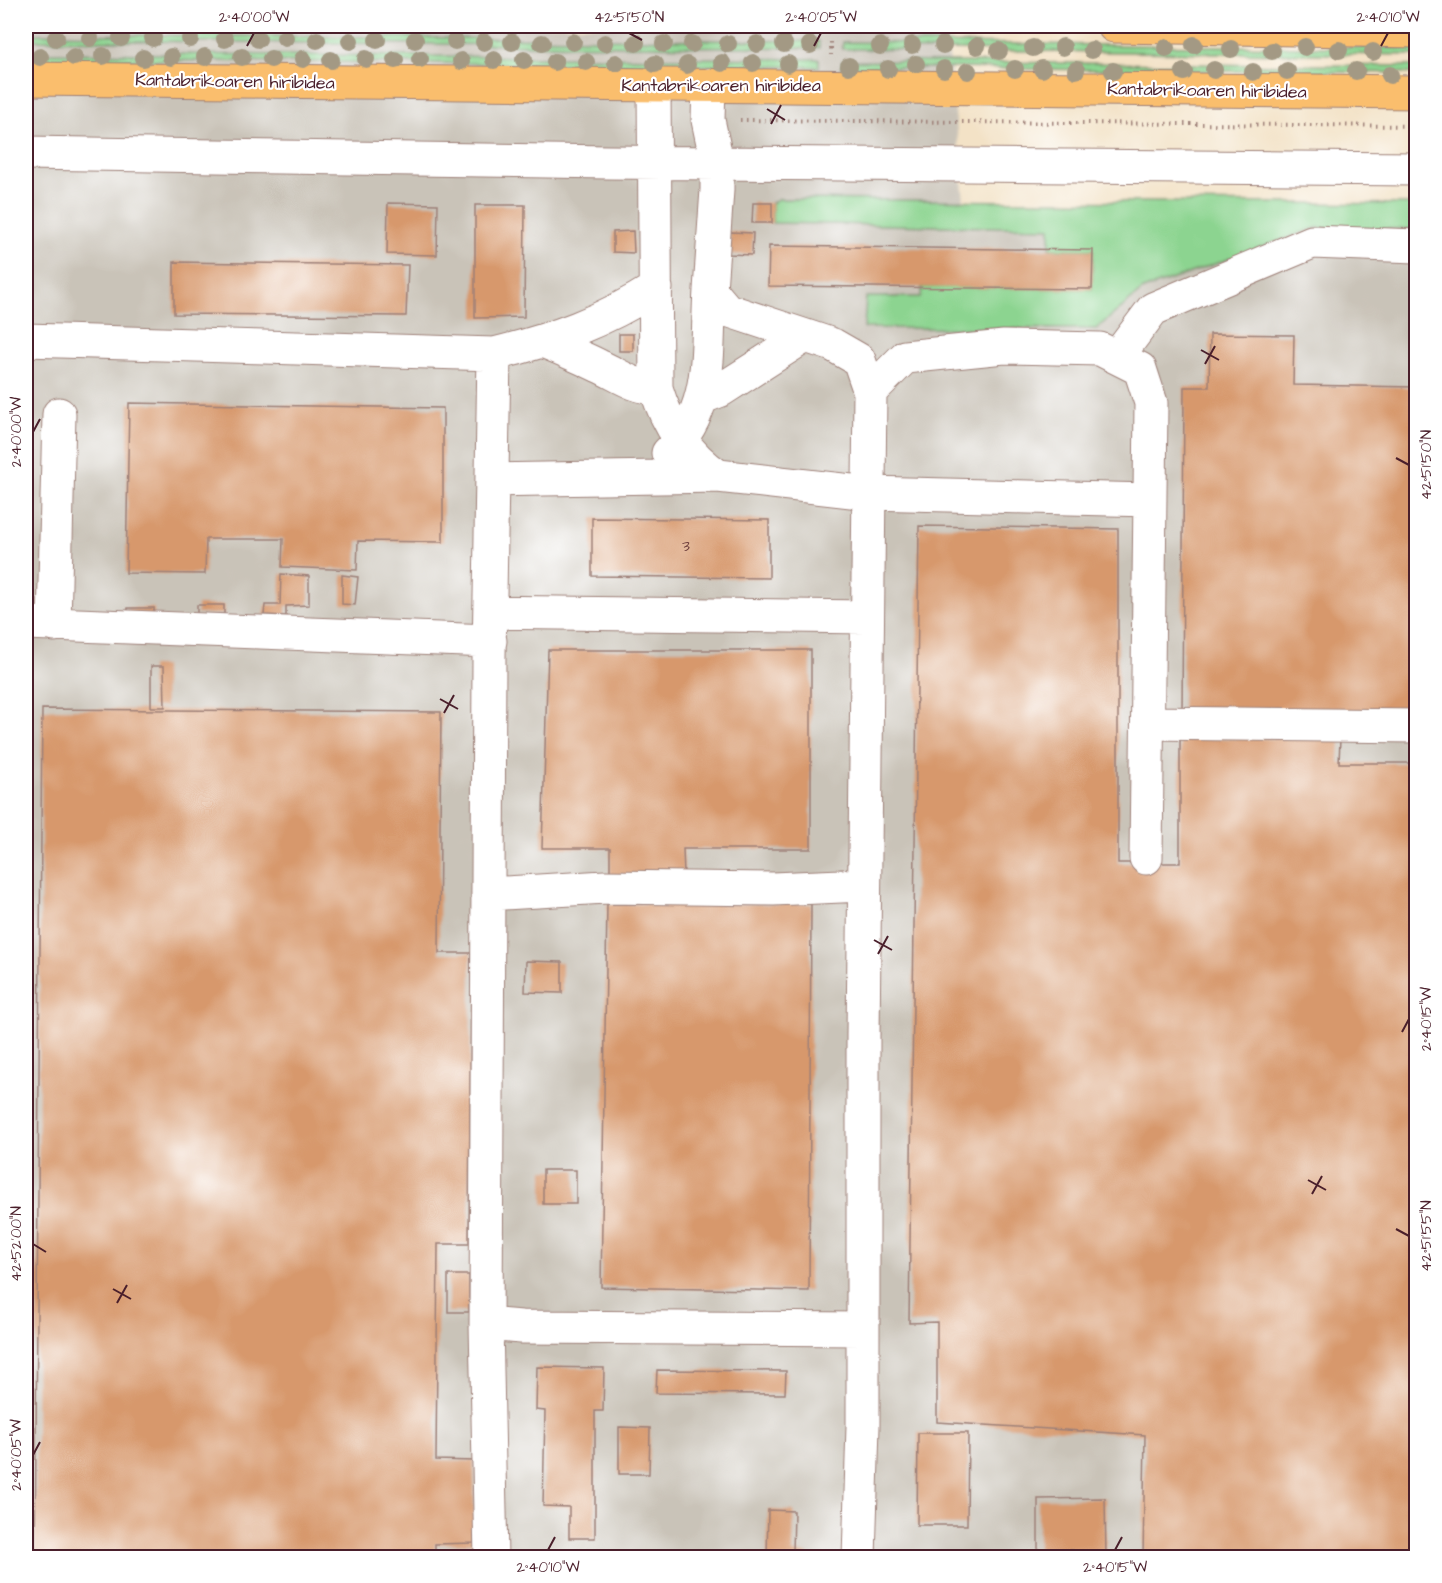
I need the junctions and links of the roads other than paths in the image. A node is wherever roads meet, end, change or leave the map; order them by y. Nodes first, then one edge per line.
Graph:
1 (1114, 26) edge
2 (1376, 28) edge
3 (1416, 31) edge
4 (26, 79) edge
5 (709, 85) junction
6 (654, 86) junction
7 (1416, 92) edge
8 (26, 153) edge
9 (717, 162) junction
10 (653, 163) junction
11 (1416, 169) edge
12 (1416, 246) edge
13 (656, 288) junction
14 (710, 290) junction
15 (805, 336) junction
16 (26, 340) edge
17 (543, 341) junction
18 (494, 354) junction
19 (1128, 363) junction
20 (656, 388) junction
21 (870, 392) junction
22 (703, 397) junction
23 (59, 414) dead end
24 (682, 441) junction
25 (718, 476) junction
26 (643, 477) junction
27 (492, 480) junction
28 (869, 493) junction
29 (1150, 500) junction
30 (866, 617) junction
31 (40, 624) edge
32 (490, 626) junction
33 (1148, 723) junction
34 (1416, 726) edge
35 (1146, 858) dead end
36 (864, 885) junction
37 (488, 894) junction
38 (486, 1324) junction
39 (862, 1329) junction
40 (491, 1557) edge
41 (859, 1557) edge

1 - 2 main road
2 - 3 main road
4 - 6 main road, Kantabrikoaren hiribidea
5 - 6 main road, Kantabrikoaren hiribidea
5 - 7 main road, Kantabrikoaren hiribidea
5 - 9 lane
6 - 10 lane
8 - 10 lane
9 - 10 lane
9 - 11 lane
9 - 14 lane
10 - 13 lane
12 - 19 lane
13 - 17 lane
13 - 20 lane
14 - 15 lane
14 - 22 lane
15 - 21 lane
15 - 22 lane
16 - 18 lane
17 - 18 lane
17 - 20 lane
18 - 27 lane
19 - 21 lane
19 - 29 lane
20 - 24 lane
21 - 28 lane
22 - 24 lane
23 - 31 lane
24 - 25 lane
24 - 26 lane
25 - 26 lane
25 - 28 lane
26 - 27 lane
27 - 32 lane
28 - 29 lane
28 - 30 lane
29 - 33 lane
30 - 32 lane
30 - 36 lane
31 - 32 lane
32 - 37 lane
33 - 34 lane
33 - 35 lane
36 - 37 lane
36 - 39 lane
37 - 38 lane
38 - 39 lane
38 - 40 lane
39 - 41 lane

